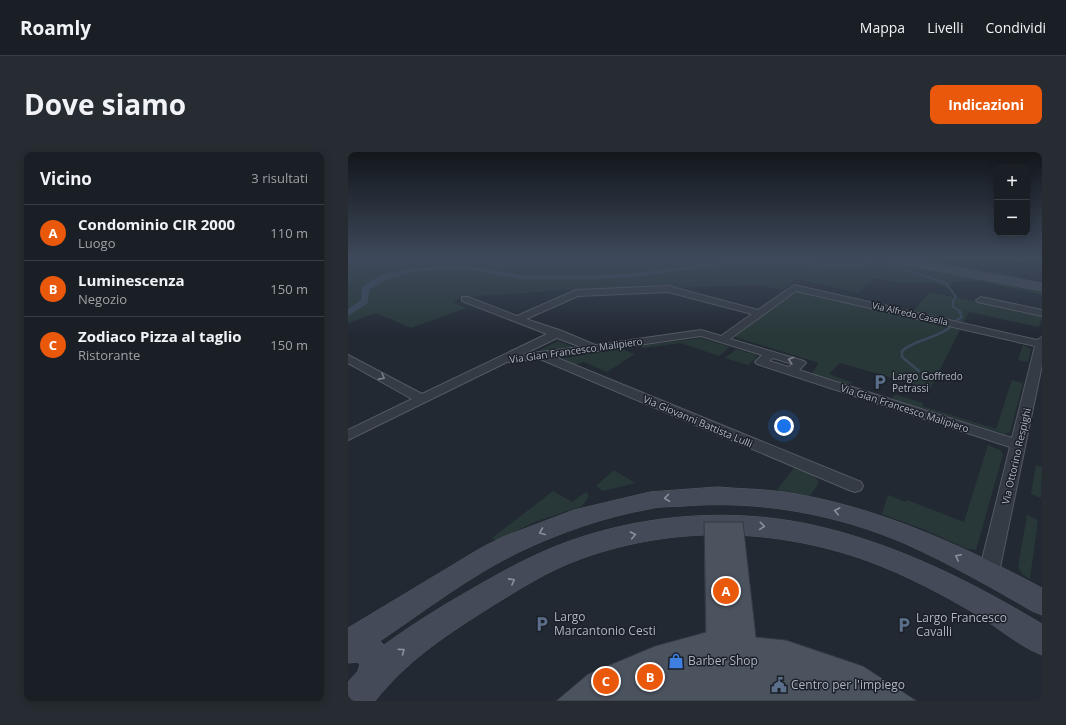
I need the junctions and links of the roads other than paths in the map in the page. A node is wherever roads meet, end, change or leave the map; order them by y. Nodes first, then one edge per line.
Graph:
1 (1029, 285) edge
2 (1042, 287) edge
3 (465, 299) dead end
4 (980, 300) dead end
5 (759, 313) junction
6 (1042, 313) edge
7 (518, 318) junction
8 (558, 333) junction
9 (723, 339) junction
10 (1042, 342) edge
11 (594, 348) junction
12 (541, 356) junction
13 (348, 358) edge
14 (507, 358) junction
15 (1038, 380) edge
16 (423, 400) junction
17 (348, 436) edge
18 (1018, 445) junction
19 (854, 486) dead end
20 (701, 495) junction
21 (704, 525) junction
22 (989, 572) junction
23 (1042, 602) edge
24 (1042, 641) edge
25 (348, 645) edge
26 (348, 648) edge
27 (373, 676) junction
28 (352, 701) edge

1 - 2 street
3 - 7 street
4 - 6 street
5 - 7 street
5 - 9 street, Via Alfredo Casella
5 - 10 street, Via Alfredo Casella
7 - 8 street
8 - 11 street
8 - 14 street
9 - 11 street, Via Gian Francesco Malipiero
9 - 18 street, Via Gian Francesco Malipiero
10 - 15 street, Via Ottorino Respighi
11 - 12 street, Via Gian Francesco Malipiero
12 - 14 street, Via Gian Francesco Malipiero
12 - 19 street, Via Giovanni Battista Lulli
13 -> 16 street
14 - 16 street, Via Gian Francesco Malipiero
15 - 18 street, Via Ottorino Respighi
16 - 17 street, Via Gian Francesco Malipiero
18 - 22 street, Via Ottorino Respighi
20 - 21 street
22 -> 20 street
20 -> 25 street
21 -> 24 street
27 -> 21 street
22 - 23 street
26 - 27 street
27 - 28 street

